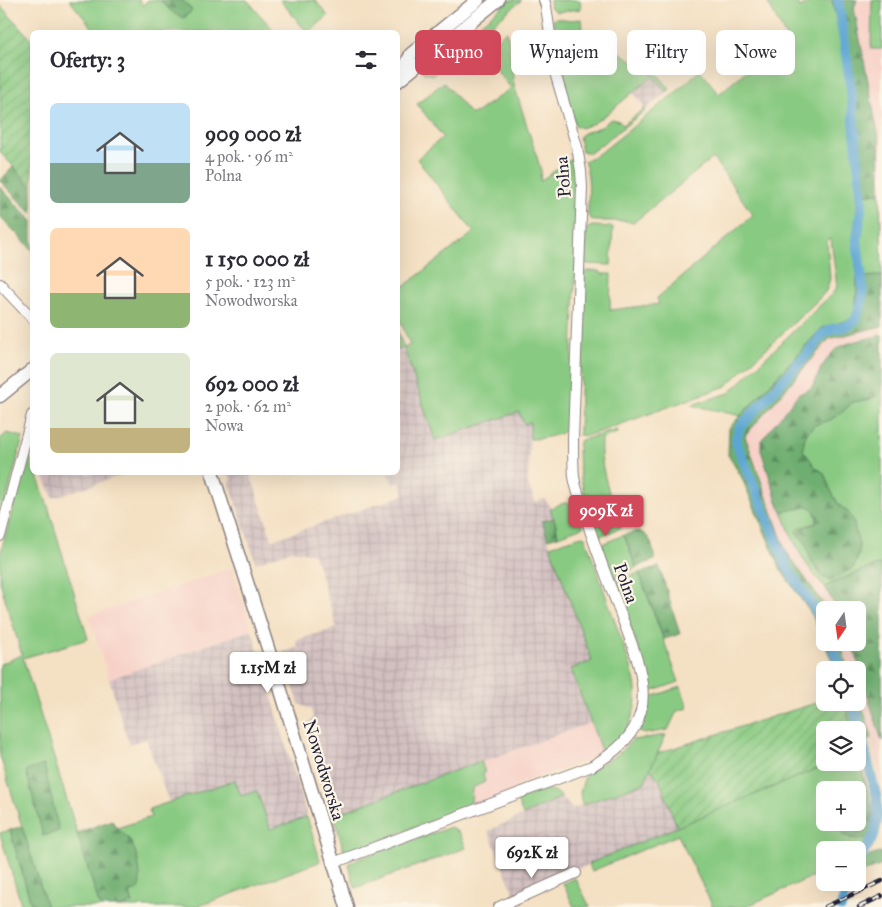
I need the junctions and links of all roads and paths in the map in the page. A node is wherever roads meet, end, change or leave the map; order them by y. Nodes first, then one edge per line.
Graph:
1 (478, 0) edge
2 (498, 0) edge
3 (544, 0) edge
4 (400, 77) edge
5 (400, 79) edge
6 (0, 284) edge
7 (30, 316) edge
8 (30, 372) edge
9 (0, 396) edge
10 (30, 423) edge
11 (213, 475) edge
12 (0, 536) edge
13 (334, 862) junction
14 (576, 873) dead end
15 (347, 907) edge
16 (499, 907) edge

1 - 4 main road
2 - 5 main road
3 - 13 street, Polna
6 - 7 street
8 - 9 main road
10 - 12 street
11 - 13 main road, Nowodworska
13 - 15 main road, Nowodworska
14 - 16 street

